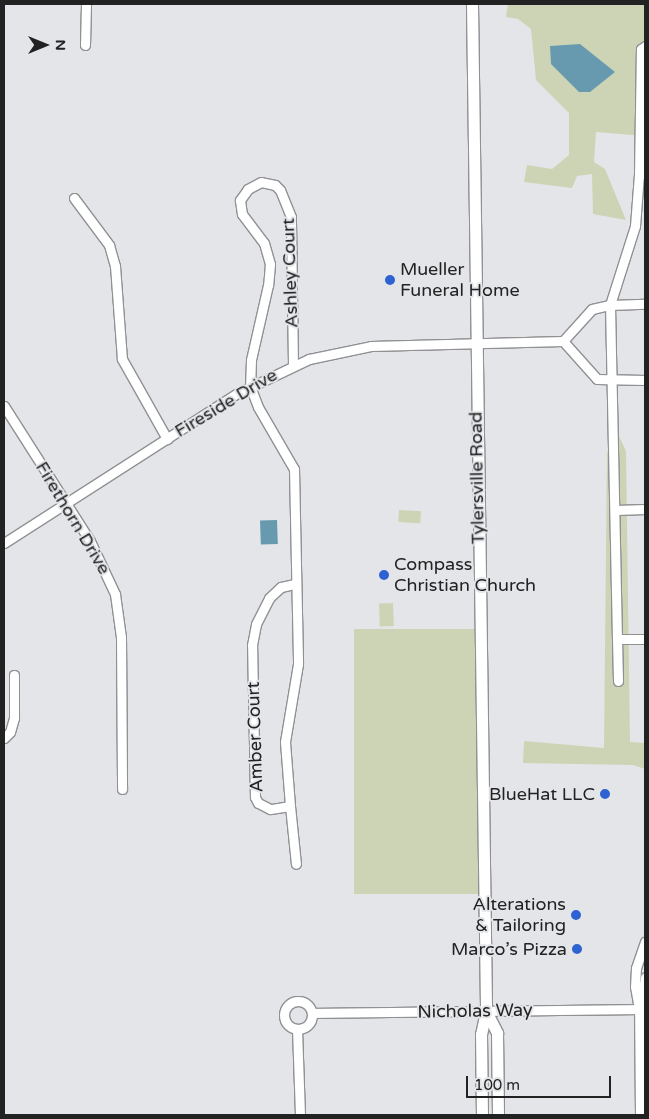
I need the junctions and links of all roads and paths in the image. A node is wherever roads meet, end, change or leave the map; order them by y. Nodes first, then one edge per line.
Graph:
1 (86, 4) edge
2 (472, 4) edge
3 (85, 45) dead end
4 (645, 46) edge
5 (642, 174) edge
6 (74, 198) dead end
7 (645, 304) edge
8 (610, 305) junction
9 (563, 341) junction
10 (476, 342) junction
11 (293, 365) junction
12 (645, 380) edge
13 (613, 382) junction
14 (250, 386) junction
15 (4, 406) edge
16 (167, 439) junction
17 (65, 504) junction
18 (645, 509) edge
19 (616, 510) junction
20 (4, 544) edge
21 (294, 584) junction
22 (617, 639) junction
23 (645, 639) edge
24 (14, 675) dead end
25 (618, 681) dead end
26 (4, 738) edge
27 (122, 788) dead end
28 (290, 806) junction
29 (296, 864) dead end
30 (645, 942) edge
31 (645, 977) edge
32 (639, 1009) junction
33 (486, 1012) junction
34 (312, 1013) junction
35 (297, 1029) junction
36 (300, 1115) edge
37 (482, 1115) edge
38 (498, 1115) edge
39 (640, 1115) edge

1 - 3 street
2 - 10 main road, Tylersville Road
4 - 5 street
5 - 8 street
6 - 16 street
7 - 8 street
8 - 9 street
8 - 13 street
9 - 10 street, Fireside Drive
9 - 13 street
10 - 11 street, Fireside Drive
10 - 33 main road, Tylersville Road
11 - 14 street, Fireside Drive
11 - 14 street, Ashley Court
12 - 13 street
13 - 19 street
14 - 16 street, Fireside Drive
14 - 21 street, Amber Court
15 - 17 street, Firethorn Drive
16 - 17 street, Fireside Drive
17 - 20 street, Fireside Drive
17 - 27 street, Firethorn Drive
18 - 19 street
19 - 22 street
21 - 28 street, Amber Court
21 - 28 street, Amber Court
22 - 23 street
22 - 25 street
24 - 26 street
28 - 29 street
30 - 32 street
31 - 32 street
32 - 33 street, Nicholas Way
32 - 39 street
33 - 34 street, Nicholas Way
33 - 37 main road, Tylersville Road
33 - 38 main road, Tylersville Road
34 - 35 street
34 - 35 street
35 - 36 street

